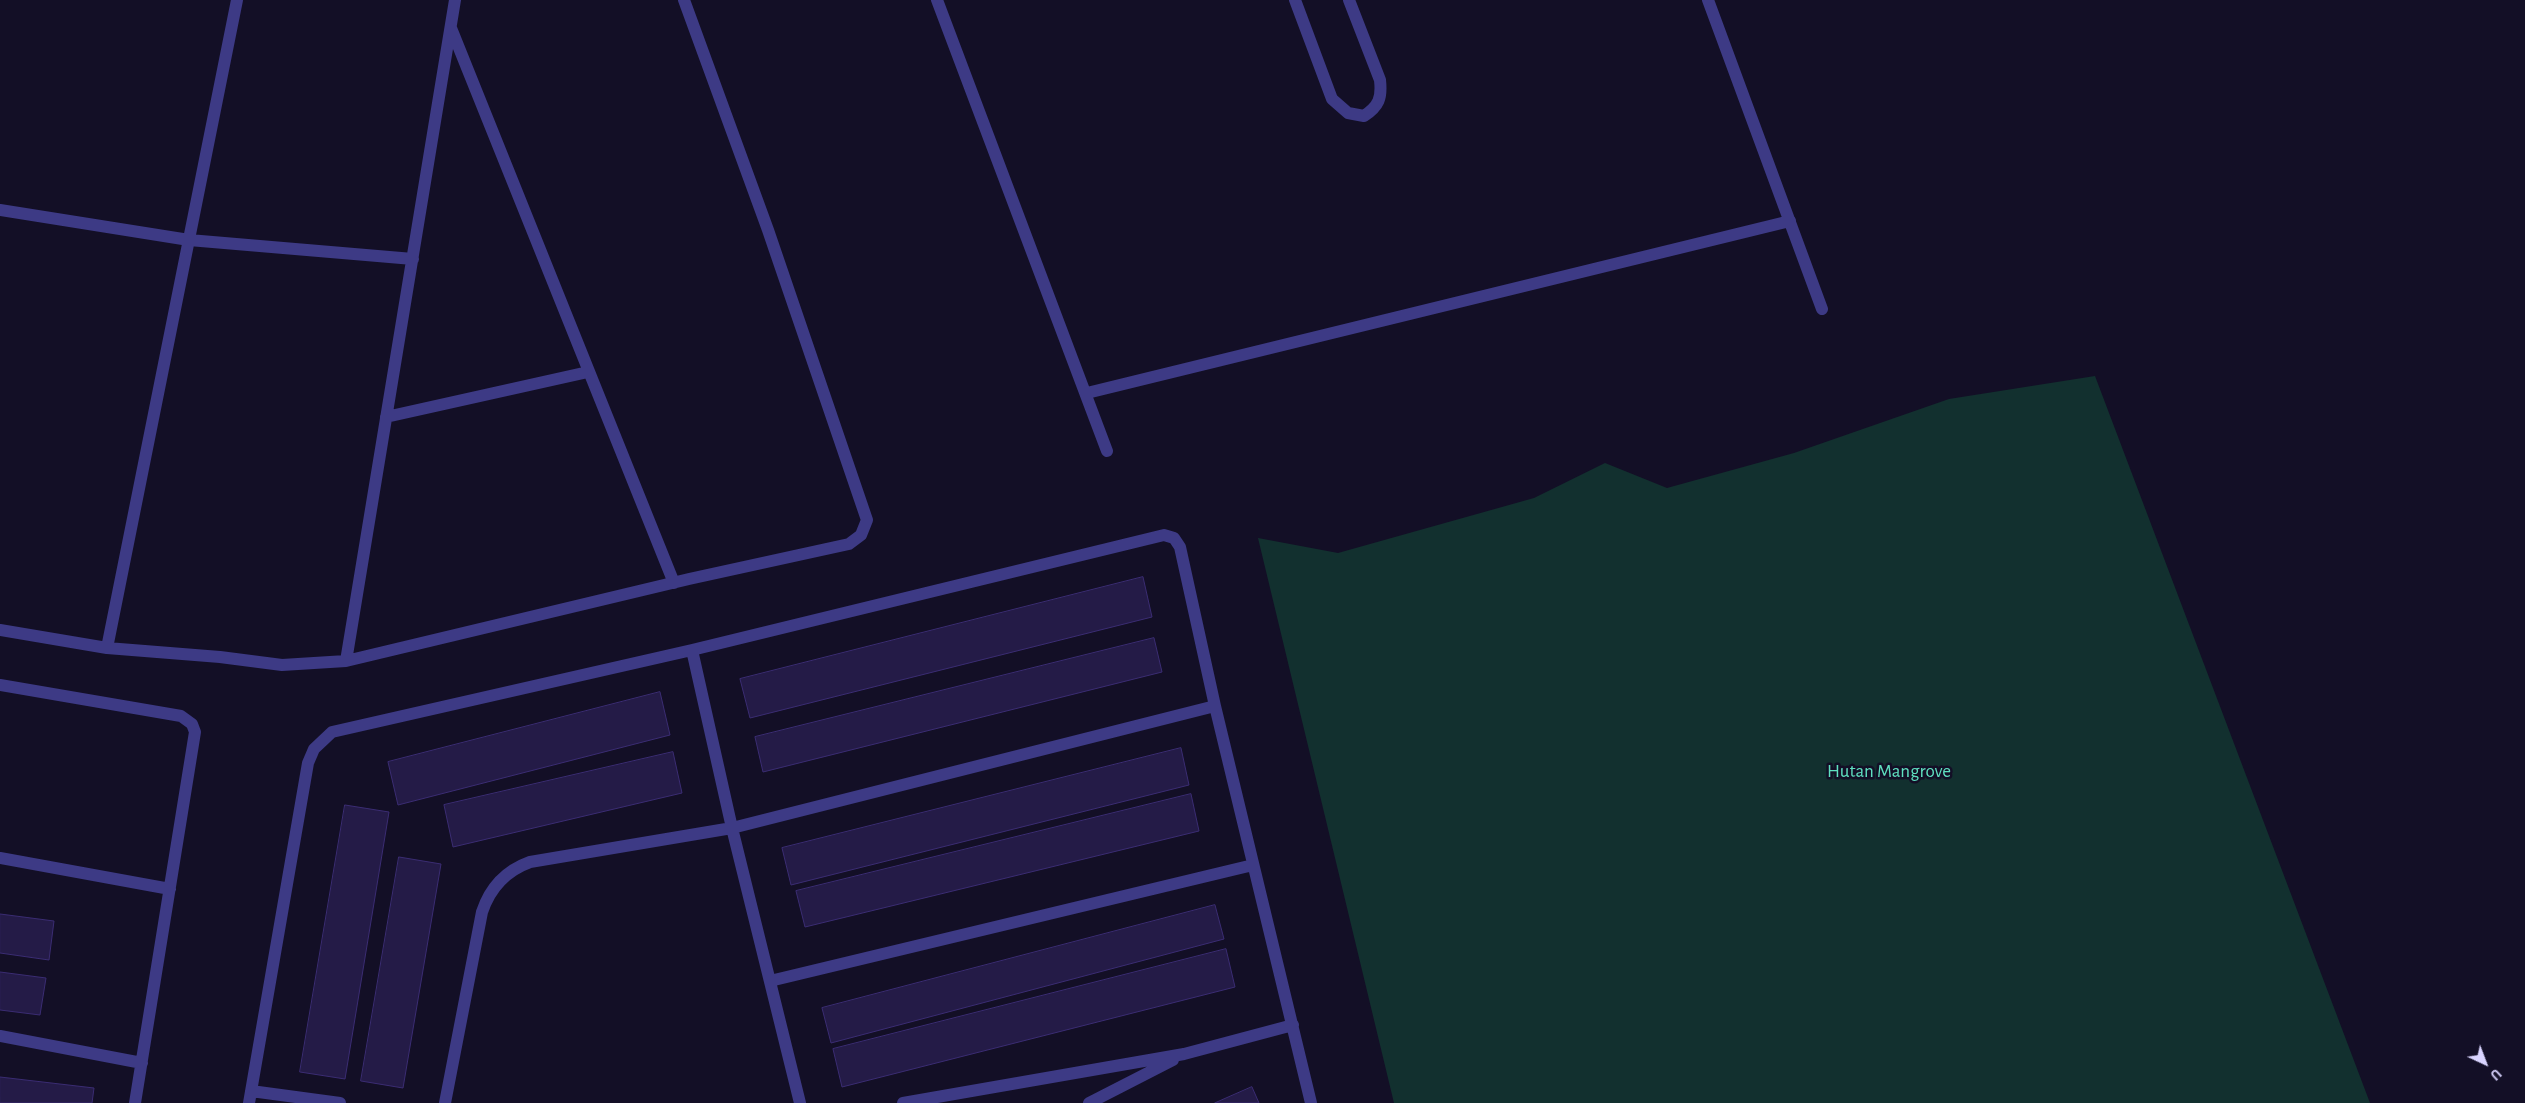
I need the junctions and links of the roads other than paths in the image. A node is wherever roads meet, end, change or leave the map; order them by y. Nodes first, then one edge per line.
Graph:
1 (237, 0) edge
2 (455, 0) edge
3 (684, 0) edge
4 (937, 0) edge
5 (1295, 0) edge
6 (1349, 0) edge
7 (1708, 0) edge
8 (450, 28) junction
9 (0, 210) edge
10 (1790, 221) junction
11 (189, 240) junction
12 (412, 259) junction
13 (1822, 309) dead end
14 (588, 372) junction
15 (1087, 393) junction
16 (386, 417) junction
17 (1107, 451) dead end
18 (674, 583) junction
19 (0, 630) edge
20 (107, 648) junction
21 (692, 650) junction
22 (346, 660) junction
23 (0, 684) edge
24 (1215, 706) junction
25 (732, 828) junction
26 (0, 858) edge
27 (1253, 865) junction
28 (170, 889) junction
29 (770, 981) junction
30 (1293, 1025) junction
31 (0, 1036) edge
32 (1184, 1054) junction
33 (142, 1063) junction
34 (250, 1097) edge
35 (135, 1103) edge
36 (340, 1103) edge
37 (445, 1103) edge
38 (800, 1103) edge
39 (904, 1103) edge
40 (1088, 1103) edge
41 (1311, 1103) edge

1 - 11 street
2 - 8 street
3 - 18 street
4 - 15 street
5 - 6 street
7 - 10 street
8 - 12 street
8 - 14 street
9 - 11 street
10 - 13 street
10 - 15 street
11 - 12 street
11 - 20 street
12 - 16 street
14 - 16 street
14 - 18 street
15 - 17 street
16 - 22 street
18 - 22 street
19 - 20 street
20 - 22 street
21 - 24 street
21 - 25 street
21 - 34 street
23 - 28 street
24 - 25 street
24 - 27 street
25 - 29 street
25 - 37 street
26 - 28 street
27 - 29 street
27 - 30 street
28 - 33 street
29 - 38 street
30 - 32 street
30 - 41 street
31 - 33 street
32 - 39 street
32 - 40 street
33 - 35 street
34 - 36 street

